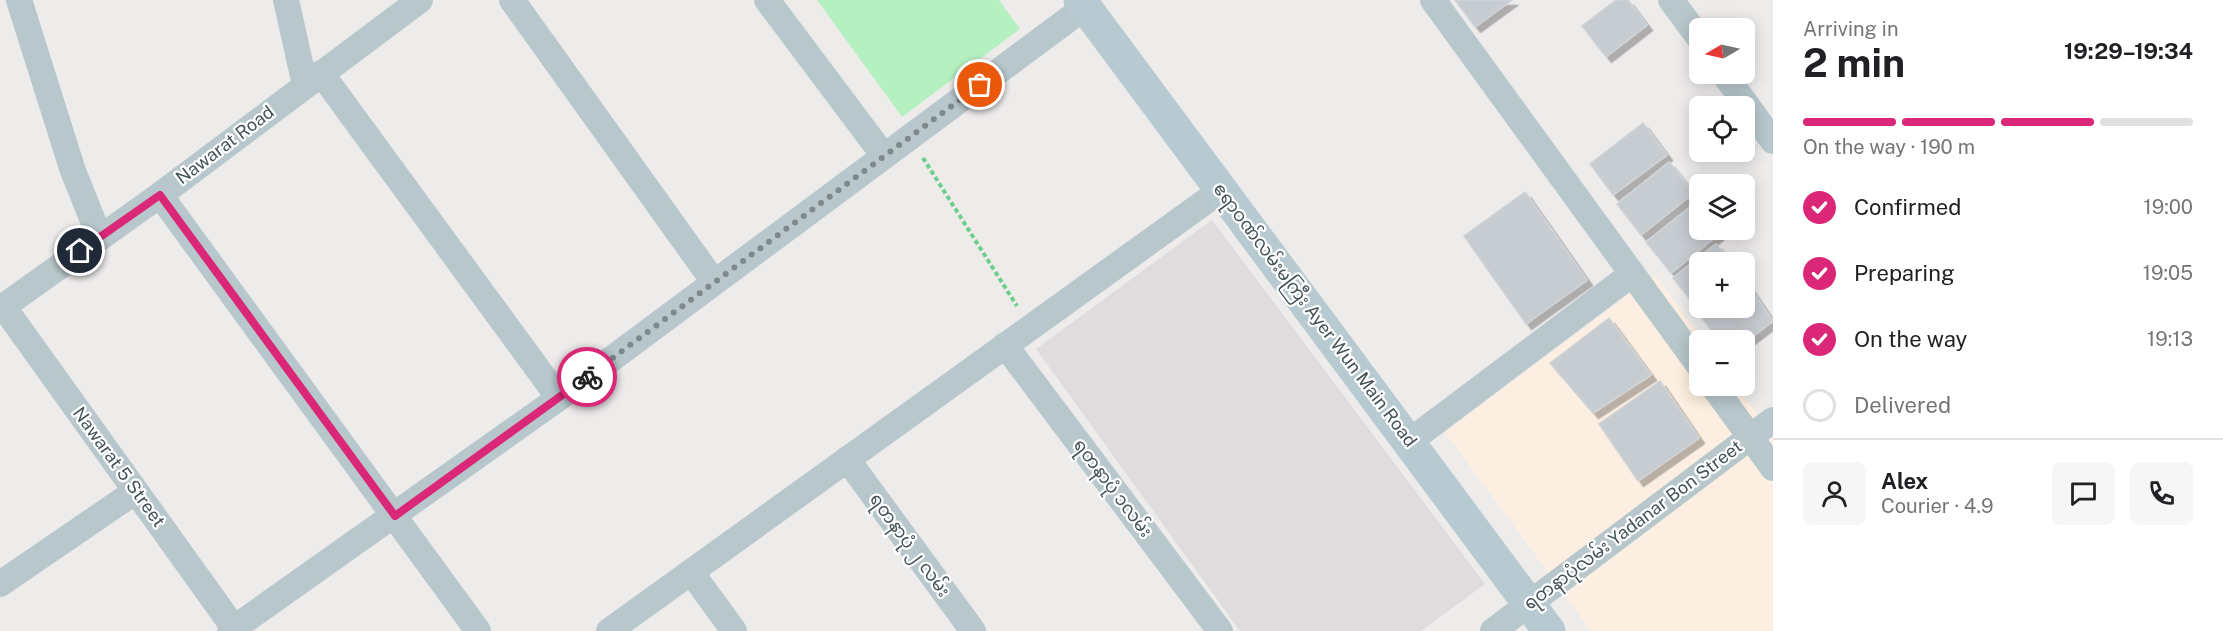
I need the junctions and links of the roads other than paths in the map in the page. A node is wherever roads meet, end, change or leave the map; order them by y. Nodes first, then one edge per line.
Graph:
1 (19, 0) edge
2 (286, 0) edge
3 (420, 0) edge
4 (512, 0) edge
5 (767, 0) edge
6 (1433, 0) edge
7 (1671, 0) edge
8 (1082, 3) edge
9 (1689, 24) edge
10 (313, 79) junction
11 (1731, 84) edge
12 (1773, 141) edge
13 (884, 156) junction
14 (1220, 190) junction
15 (160, 195) junction
16 (100, 238) junction
17 (1632, 274) junction
18 (714, 282) junction
19 (2, 308) edge
20 (1005, 345) junction
21 (1689, 352) edge
22 (1720, 396) edge
23 (559, 398) junction
24 (1773, 420) edge
25 (1750, 436) junction
26 (1410, 441) junction
27 (847, 459) junction
28 (1773, 468) edge
29 (136, 491) junction
30 (395, 516) junction
31 (691, 572) junction
32 (0, 584) edge
33 (1529, 605) junction
34 (232, 630) edge
35 (478, 631) edge
36 (609, 631) edge
37 (734, 631) edge
38 (973, 631) edge
39 (1220, 631) edge
40 (1493, 631) edge
41 (1549, 631) edge

1 - 16 street
2 - 10 street
3 - 10 street, Nawarat Road
4 - 18 street
5 - 13 street
6 - 17 street
7 - 9 street
8 - 13 street
8 - 14 main road, ဧရာဝဏ်လမ်းမကြီး Ayer Wun Main Road
10 - 15 street, Nawarat Road
10 - 23 street
11 - 12 street
13 - 18 street
14 - 20 street
14 - 26 main road, ဧရာဝဏ်လမ်းမကြီး Ayer Wun Main Road
15 - 16 street, Nawarat Road
15 - 30 street
16 - 19 street, Nawarat Road
17 - 21 street
17 - 26 street
18 - 23 street
19 - 29 street, Nawarat 5 Street
20 - 27 street
20 - 39 street, ရတနာပုံ ၁လမ်း
22 - 25 street
23 - 30 street
24 - 25 street, ရတနာပုံလမ်း Yadanar Bon Street
25 - 28 street
25 - 33 street, ရတနာပုံလမ်း Yadanar Bon Street
26 - 33 main road, ဧရာဝဏ်လမ်းမကြီး Ayer Wun Main Road
27 - 31 street
27 - 38 street, ရတနာပုံ ၂ လမ်း
29 - 32 street
29 - 34 street, Nawarat 5 Street
30 - 34 street
30 - 35 street
31 - 36 street
31 - 37 street
33 - 40 street, ရတနာပုံလမ်း Yadanar Bon Street
33 - 41 main road, ဧရာဝဏ်လမ်းမကြီး Ayer Wun Main Road

